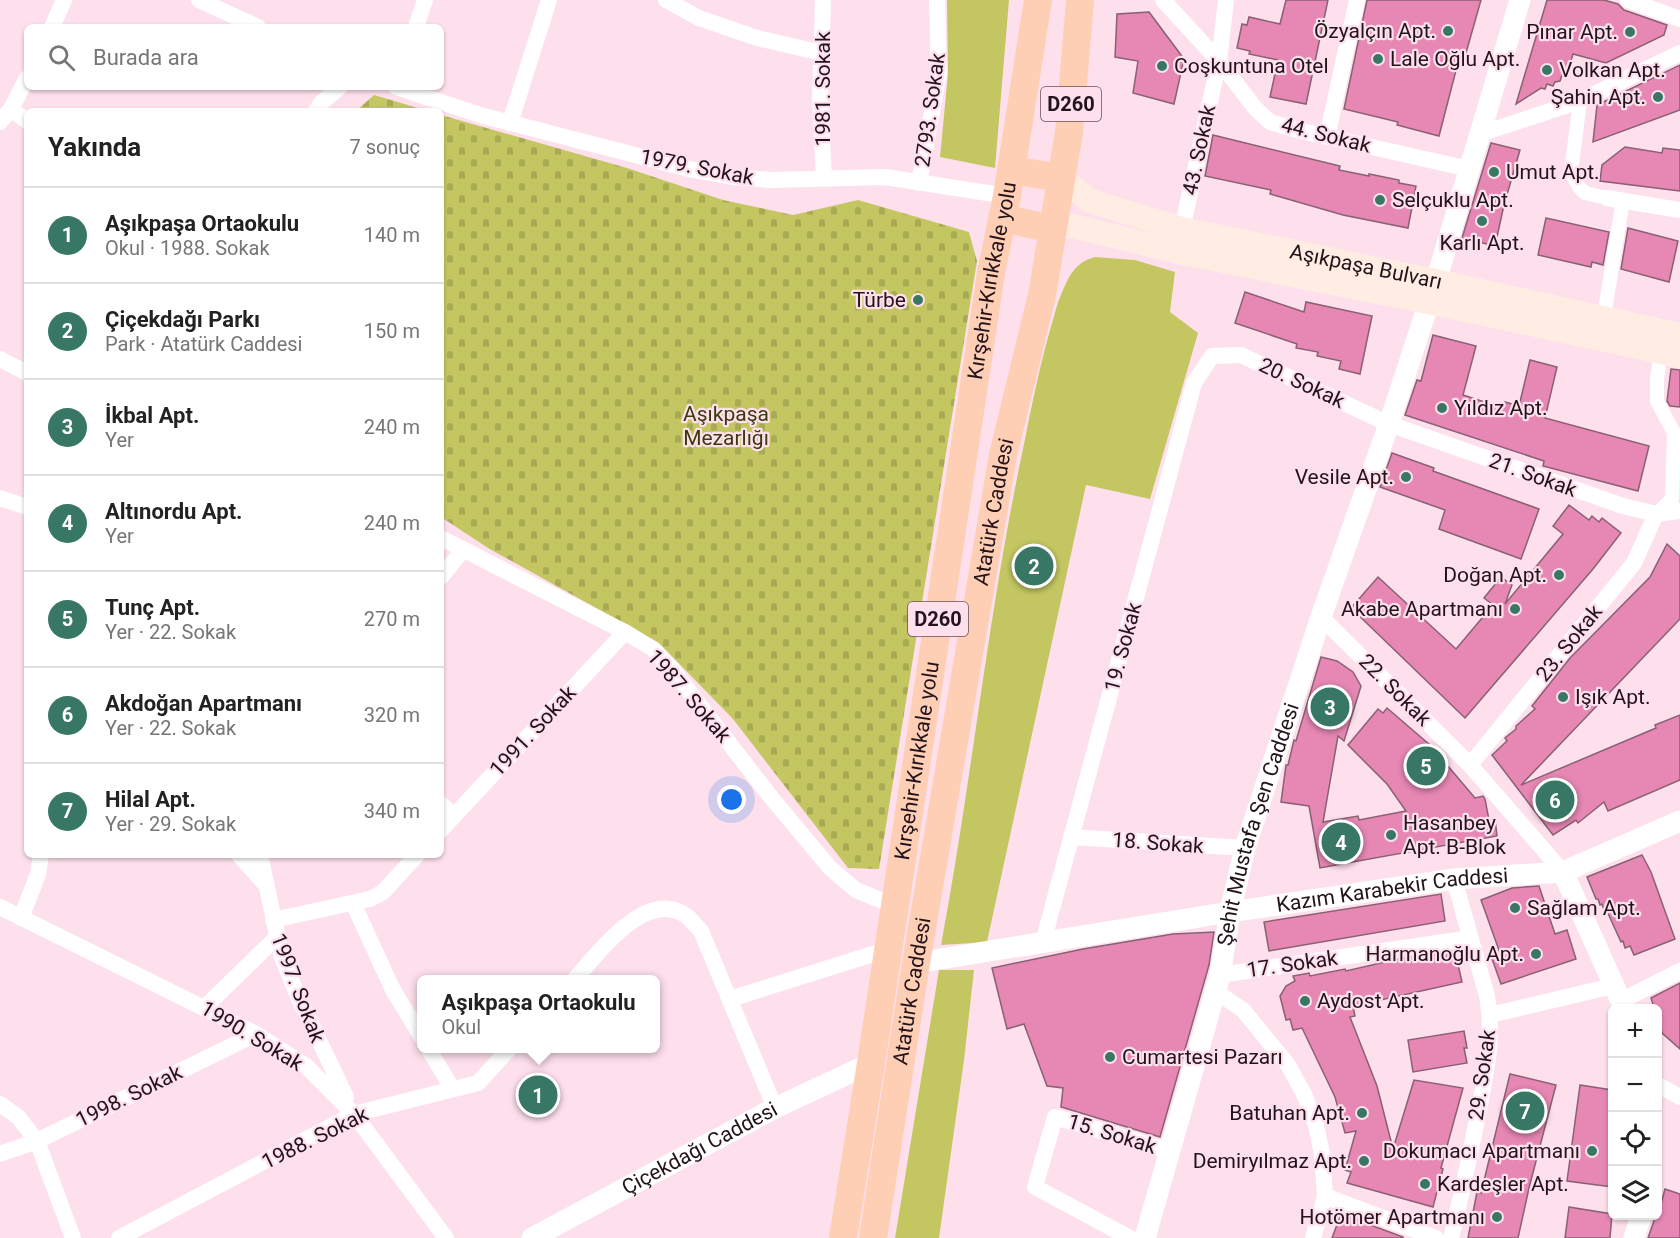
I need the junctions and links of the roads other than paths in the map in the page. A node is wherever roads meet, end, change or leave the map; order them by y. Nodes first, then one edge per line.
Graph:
1 (64, 0) edge
2 (199, 0) edge
3 (425, 0) edge
4 (549, 0) edge
5 (666, 0) edge
6 (823, 0) edge
7 (938, 0) edge
8 (1038, 0) edge
9 (1080, 0) edge
10 (1163, 0) edge
11 (1227, 0) edge
12 (1358, 0) edge
13 (1520, 0) edge
14 (1628, 0) edge
15 (1680, 19) edge
16 (53, 24) edge
17 (251, 24) edge
18 (417, 24) edge
19 (1680, 52) edge
20 (822, 53) junction
21 (1219, 61) junction
22 (24, 83) edge
23 (336, 90) edge
24 (406, 90) edge
25 (1580, 100) junction
26 (318, 108) edge
27 (5, 116) edge
28 (24, 120) edge
29 (510, 123) junction
30 (1480, 134) junction
31 (1327, 137) junction
32 (1469, 169) junction
33 (824, 178) junction
34 (1060, 178) junction
35 (919, 183) junction
36 (1006, 195) junction
37 (1615, 199) junction
38 (1680, 210) edge
39 (1052, 229) junction
40 (1182, 229) junction
41 (1432, 291) junction
42 (1604, 316) junction
43 (1680, 335) edge
44 (1670, 354) edge
45 (1212, 356) joint
46 (0, 359) edge
47 (24, 371) edge
48 (1389, 423) junction
49 (0, 498) edge
50 (24, 506) edge
51 (1680, 511) edge
52 (1656, 514) junction
53 (444, 540) edge
54 (463, 550) junction
55 (444, 573) edge
56 (1321, 617) junction
57 (625, 632) junction
58 (1470, 765) junction
59 (444, 807) edge
60 (454, 816) junction
61 (1680, 820) edge
62 (444, 827) edge
63 (1071, 837) junction
64 (1245, 848) junction
65 (41, 858) edge
66 (242, 858) edge
67 (261, 858) edge
68 (414, 858) edge
69 (1563, 872) junction
70 (1454, 879) junction
71 (266, 884) junction
72 (353, 903) junction
73 (895, 906) junction
74 (0, 907) edge
75 (1230, 912) junction
76 (21, 918) junction
77 (273, 920) junction
78 (277, 937) junction
79 (1471, 938) junction
80 (1043, 942) junction
81 (889, 949) junction
82 (916, 963) junction
83 (1680, 971) edge
84 (579, 975) edge
85 (1218, 983) junction
86 (1619, 998) edge
87 (730, 999) junction
88 (205, 1007) junction
89 (1490, 1015) junction
90 (417, 1029) edge
91 (256, 1034) junction
92 (431, 1053) edge
93 (505, 1053) edge
94 (871, 1063) junction
95 (1662, 1087) edge
96 (452, 1088) junction
97 (1680, 1097) edge
98 (0, 1104) edge
99 (775, 1108) junction
100 (354, 1114) junction
101 (37, 1141) junction
102 (1169, 1151) junction
103 (0, 1154) edge
104 (1325, 1196) junction
105 (1639, 1220) edge
106 (74, 1238) edge
107 (119, 1238) edge
108 (446, 1238) edge
109 (532, 1238) edge
110 (843, 1238) edge
111 (873, 1238) edge
112 (1130, 1238) edge
113 (1145, 1238) edge
114 (1312, 1238) edge
115 (1436, 1238) edge
116 (1451, 1238) edge
117 (1634, 1238) edge

1 - 16 street
2 - 17 street
3 - 18 street
4 - 29 street
5 - 20 street
6 - 20 street, 1981. Sokak
7 - 35 street, 2793. Sokak
8 - 36 highway, Kırşehir-Kırıkkale yolu / D260
9 - 34 highway, Atatürk Caddesi / D260
10 - 21 street, 44. Sokak
11 - 21 street, 43. Sokak
12 - 31 street
13 - 30 street, Şehit Mustafa Şen Caddesi
14 - 15 street
19 - 25 street
20 - 33 street, 1981. Sokak
21 - 31 street, 44. Sokak
21 - 40 street, 43. Sokak
22 - 27 street
23 - 26 street
24 - 29 street, 1979. Sokak
25 - 30 street
25 - 37 street
27 - 28 street
29 - 33 street, 1979. Sokak
30 - 32 street, Şehit Mustafa Şen Caddesi
31 - 32 street, 44. Sokak
32 - 41 street, Şehit Mustafa Şen Caddesi
33 - 35 street, 1979. Sokak
34 - 36 highway
34 - 39 highway, Atatürk Caddesi / D260
34 - 40 main road, Aşıkpaşa Bulvarı
35 - 36 street, 1979. Sokak
36 - 39 highway
36 - 73 highway, Kırşehir-Kırıkkale yolu / D260
37 - 38 street
37 - 42 street
39 - 41 main road, Aşıkpaşa Bulvarı
39 - 82 highway, Atatürk Caddesi / D260
40 - 41 main road, Aşıkpaşa Bulvarı
41 - 42 main road, Aşıkpaşa Bulvarı
41 - 44 main road, Aşıkpaşa Bulvarı
41 - 48 street, Şehit Mustafa Şen Caddesi
42 - 43 main road, Aşıkpaşa Bulvarı
44 - 52 street
45 - 48 street, 20. Sokak
45 - 63 street, 19. Sokak
46 - 47 street
48 - 52 street, 21. Sokak
48 - 56 street, Şehit Mustafa Şen Caddesi
49 - 50 street
51 - 52 street, 21. Sokak
52 - 58 street, 23. Sokak
53 - 54 street, 1987. Sokak
54 - 55 street
54 - 57 street, 1987. Sokak
56 - 58 street, 22. Sokak
56 - 64 street, Şehit Mustafa Şen Caddesi
57 - 60 street, 1991. Sokak
57 - 73 street, 1987. Sokak
58 - 69 street, 22. Sokak
59 - 60 street
60 - 62 street, 1991. Sokak
61 - 69 street, Kazım Karabekir Caddesi
63 - 64 street, 18. Sokak
63 - 80 street, 19. Sokak
64 - 75 street, Şehit Mustafa Şen Caddesi
65 - 76 street
66 - 71 street
67 - 71 street, 1997. Sokak
68 - 72 street
69 - 70 street, Kazım Karabekir Caddesi
69 - 86 street
70 - 75 street, Kazım Karabekir Caddesi
70 - 79 street, 29. Sokak
71 - 77 street, 1997. Sokak
72 - 77 street
72 - 90 street
73 - 81 highway, Kırşehir-Kırıkkale yolu / D260
74 - 76 street, 1990. Sokak
75 - 80 street, Kazım Karabekir Caddesi
75 - 85 street, Şehit Mustafa Şen Caddesi
76 - 88 street, 1990. Sokak
77 - 78 street, 1997. Sokak
78 - 88 street
78 - 100 street, 1997. Sokak
79 - 85 street, 17. Sokak
79 - 89 street, 29. Sokak
80 - 82 street, Kazım Karabekir Caddesi
81 - 87 street
81 - 94 highway, Kırşehir-Kırıkkale yolu / D260
82 - 111 highway, Atatürk Caddesi / D260
83 - 86 street
84 - 87 street
85 - 102 street, Şehit Mustafa Şen Caddesi
85 - 104 street
86 - 89 street
87 - 99 street
88 - 91 street, 1990. Sokak
89 - 116 street, 29. Sokak
91 - 100 street, 1990. Sokak
91 - 101 street, 1998. Sokak
92 - 96 street
93 - 96 street, 1988. Sokak
94 - 99 street, Çiçekdağı Caddesi
94 - 110 highway, Kırşehir-Kırıkkale yolu / D260
95 - 97 street
96 - 100 street, 1988. Sokak
98 - 101 street
99 - 109 street, Çiçekdağı Caddesi
100 - 107 street, 1988. Sokak
100 - 108 street, 1990. Sokak
101 - 103 street, 1998. Sokak
101 - 106 street
102 - 112 street, 15. Sokak
102 - 113 street, Şehit Mustafa Şen Caddesi
104 - 114 street
104 - 115 street
105 - 117 street

